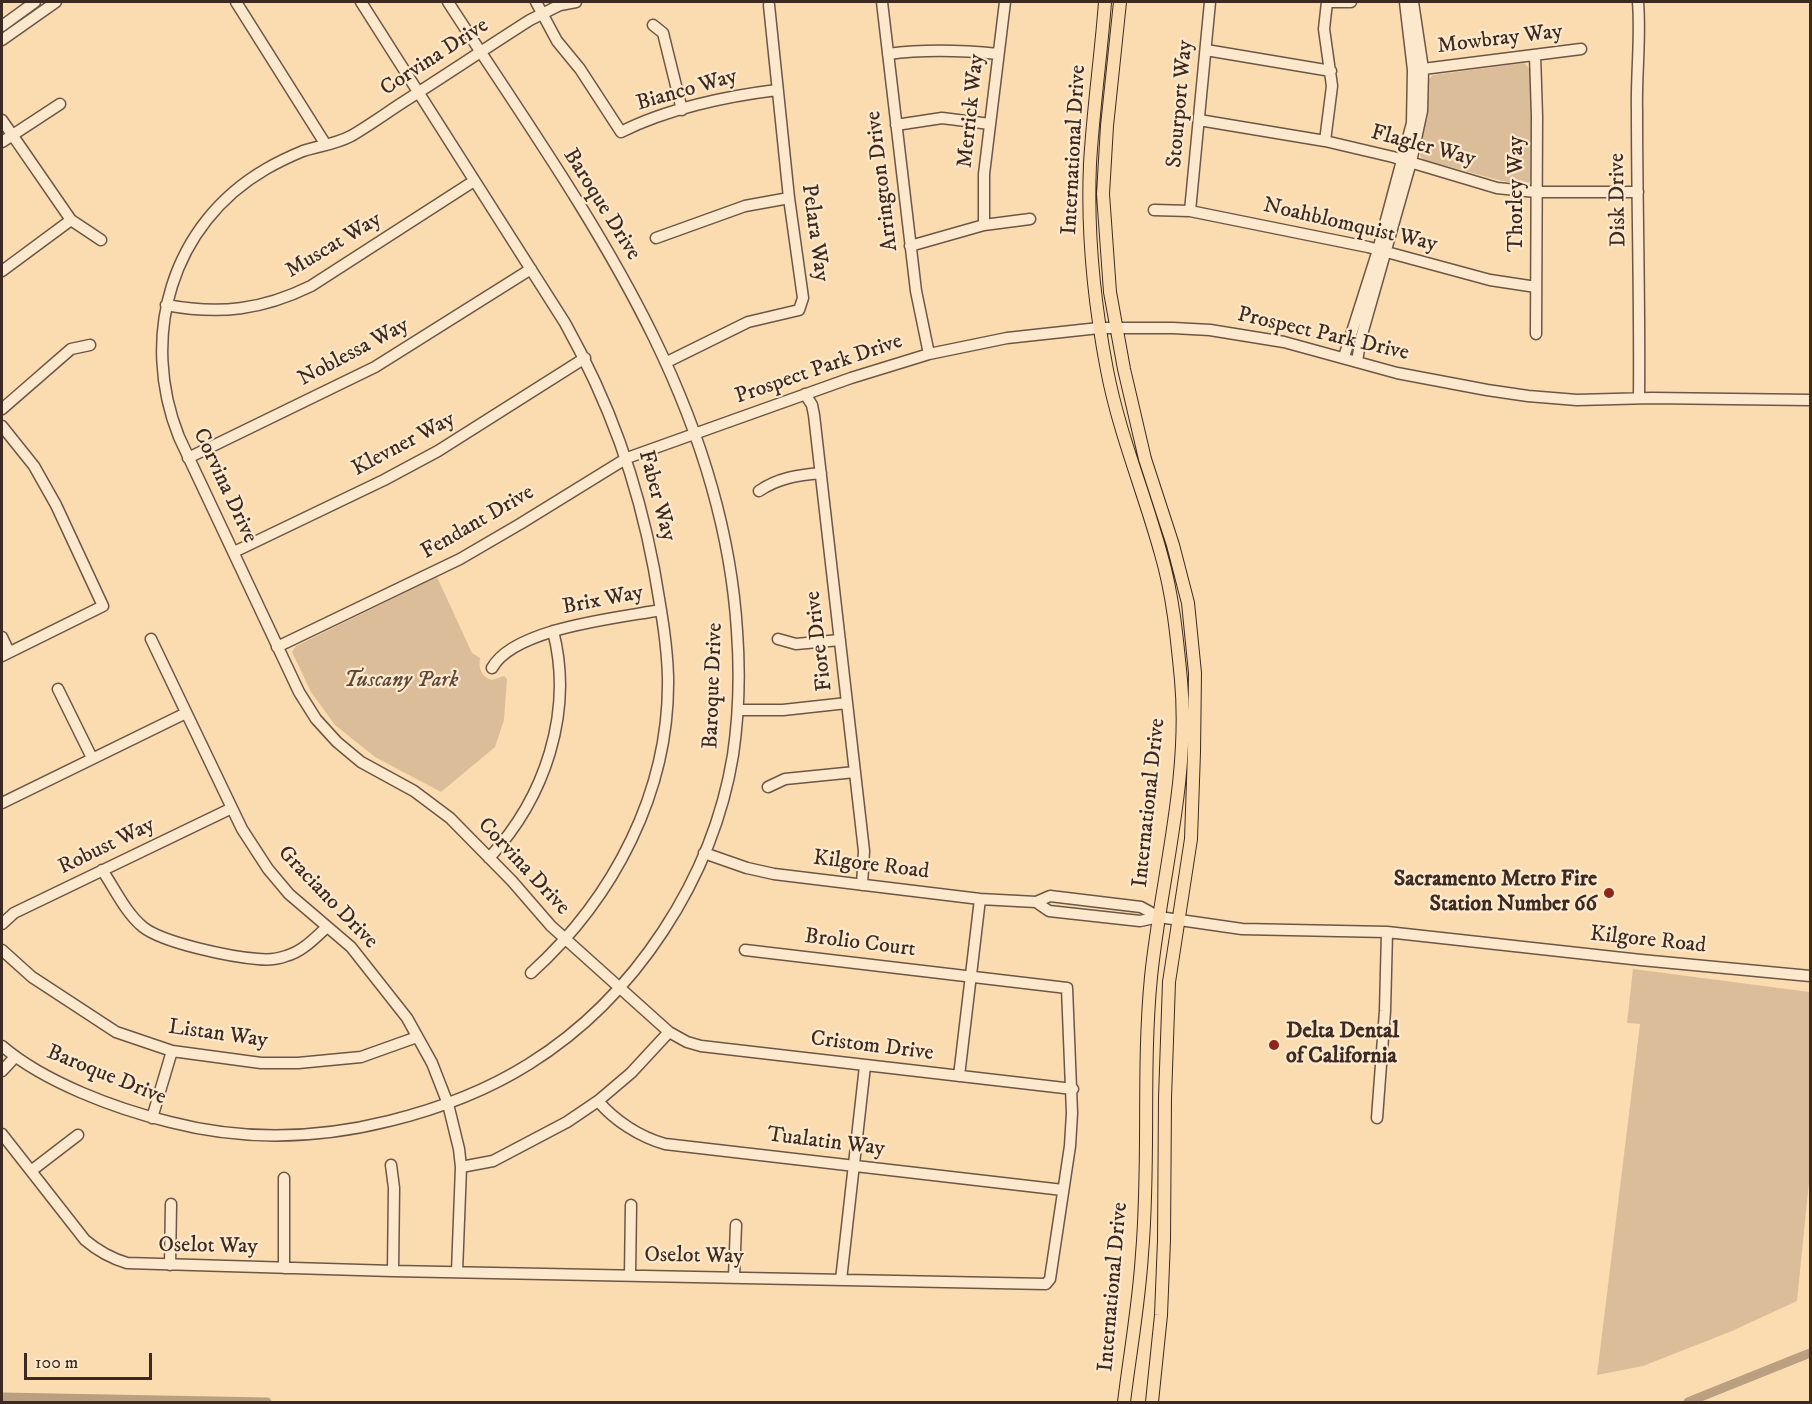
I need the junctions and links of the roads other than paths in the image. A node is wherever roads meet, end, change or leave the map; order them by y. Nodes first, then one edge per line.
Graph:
1 (35, 2) edge
2 (53, 2) edge
3 (236, 2) edge
4 (361, 2) edge
5 (448, 2) edge
6 (536, 2) edge
7 (576, 2) edge
8 (882, 2) edge
9 (1005, 2) edge
10 (1105, 2) edge
11 (1120, 2) edge
12 (1210, 2) edge
13 (1328, 2) edge
14 (1351, 2) edge
15 (1405, 2) edge
16 (1413, 2) edge
17 (1638, 2) edge
18 (769, 5) dead end
19 (543, 13) junction
20 (653, 25) dead end
21 (2, 26) edge
22 (2, 40) edge
23 (1581, 49) dead end
24 (1206, 50) junction
25 (481, 52) junction
26 (888, 54) junction
27 (998, 54) junction
28 (1535, 55) junction
29 (1423, 69) junction
30 (1331, 71) junction
31 (777, 90) junction
32 (417, 93) junction
33 (60, 104) dead end
34 (682, 110) junction
35 (2, 120) edge
36 (1199, 120) junction
37 (896, 124) junction
38 (990, 124) junction
39 (12, 135) junction
40 (1325, 141) junction
41 (2, 142) edge
42 (326, 145) junction
43 (1407, 161) junction
44 (474, 181) junction
45 (1536, 192) junction
46 (1638, 192) junction
47 (789, 198) junction
48 (1154, 210) dead end
49 (1190, 211) junction
50 (1030, 219) dead end
51 (71, 220) junction
52 (984, 225) junction
53 (656, 238) dead end
54 (101, 240) dead end
55 (910, 246) junction
56 (1382, 251) junction
57 (531, 269) junction
58 (2, 271) edge
59 (1536, 287) junction
60 (166, 305) junction
61 (1117, 327) junction
62 (1099, 328) junction
63 (1536, 334) dead end
64 (90, 345) dead end
65 (929, 354) junction
66 (1344, 357) junction
67 (585, 358) junction
68 (1357, 361) junction
69 (667, 362) junction
70 (805, 394) junction
71 (1639, 398) junction
72 (1810, 400) edge
73 (2, 409) edge
74 (2, 426) edge
75 (696, 432) junction
76 (188, 458) junction
77 (627, 458) junction
78 (820, 472) junction
79 (759, 491) dead end
80 (234, 552) junction
81 (1163, 561) junction
82 (662, 610) junction
83 (1175, 628) junction
84 (553, 631) junction
85 (1191, 636) junction
86 (2, 637) edge
87 (151, 639) dead end
88 (778, 639) dead end
89 (840, 640) junction
90 (277, 647) junction
91 (5, 654) edge
92 (492, 668) dead end
93 (58, 689) dead end
94 (1195, 701) junction
95 (847, 703) junction
96 (738, 710) junction
97 (186, 713) junction
98 (92, 759) junction
99 (855, 772) junction
100 (768, 787) dead end
101 (2, 802) edge
102 (232, 808) junction
103 (704, 853) junction
104 (489, 858) junction
105 (102, 870) junction
106 (862, 885) junction
107 (980, 899) junction
108 (1159, 917) junction
109 (1179, 920) junction
110 (2, 924) edge
111 (327, 927) junction
112 (1387, 932) junction
113 (566, 939) junction
114 (2, 950) edge
115 (745, 950) dead end
116 (531, 973) dead end
117 (970, 976) junction
118 (1810, 976) edge
119 (619, 987) junction
120 (669, 1032) junction
121 (417, 1036) junction
122 (2, 1046) edge
123 (172, 1051) junction
124 (15, 1057) junction
125 (865, 1066) junction
126 (2, 1071) edge
127 (959, 1076) junction
128 (1072, 1089) junction
129 (598, 1101) junction
130 (448, 1104) junction
131 (152, 1118) junction
132 (1377, 1118) dead end
133 (2, 1134) edge
134 (78, 1135) dead end
135 (391, 1165) dead end
136 (854, 1166) junction
137 (461, 1167) junction
138 (31, 1171) junction
139 (284, 1178) dead end
140 (1063, 1190) junction
141 (171, 1204) dead end
142 (631, 1205) dead end
143 (736, 1225) dead end
144 (170, 1265) junction
145 (284, 1268) junction
146 (393, 1271) junction
147 (457, 1272) junction
148 (630, 1275) junction
149 (734, 1277) junction
150 (841, 1280) junction
151 (1124, 1402) edge
152 (1152, 1402) edge

1 - 21 street
2 - 22 street
3 - 42 street
4 - 32 street, Faber Way
5 - 25 street, Baroque Drive
6 - 19 street, Bianco Way
7 - 19 street, Corvina Drive
8 - 26 street, Arrington Drive
9 - 27 street, Merrick Way
10 - 62 main road, International Drive
11 - 61 main road, International Drive
12 - 24 street, Stourport Way
13 - 14 street
13 - 30 street
15 - 43 street
16 - 29 street
17 - 46 street, Disk Drive
18 - 31 street, Pelara Way
19 - 25 street, Corvina Drive
19 - 34 street, Bianco Way
20 - 34 street
23 - 28 street, Mowbray Way
24 - 30 street
24 - 36 street, Stourport Way
25 - 32 street, Corvina Drive
25 - 69 street, Baroque Drive
26 - 27 street
26 - 37 street, Arrington Drive
27 - 38 street, Merrick Way
28 - 29 street, Mowbray Way
28 - 45 street, Thorley Way
29 - 43 street
30 - 40 street
31 - 34 street, Bianco Way
31 - 47 street, Pelara Way
32 - 42 street, Corvina Drive
32 - 44 street, Faber Way
33 - 39 street
35 - 39 street
36 - 40 street, Flagler Way
36 - 49 street, Stourport Way
37 - 38 street
37 - 55 street, Arrington Drive
38 - 52 street, Merrick Way
39 - 41 street
39 - 51 street
40 - 43 street, Flagler Way
42 - 60 street, Corvina Drive
43 - 45 street, Flagler Way
43 - 56 street
44 - 57 street, Faber Way
44 - 60 street, Muscat Way
45 - 46 street, Flagler Way
45 - 59 street, Thorley Way
46 - 71 street, Disk Drive
47 - 53 street
47 - 69 street, Pelara Way
48 - 49 street, Noahblomquist Way
49 - 56 street, Noahblomquist Way
50 - 52 street
51 - 54 street
51 - 58 street
52 - 55 street
55 - 65 street, Arrington Drive
56 - 59 street, Noahblomquist Way
56 - 66 street
56 - 68 street
57 - 67 street, Faber Way
57 - 76 street, Noblessa Way
59 - 63 street, Thorley Way
60 - 76 street, Corvina Drive
61 - 62 street, Prospect Park Drive
61 - 66 street, Prospect Park Drive
61 - 85 main road, International Drive
62 - 65 street, Prospect Park Drive
62 - 81 main road, International Drive
64 - 73 street
65 - 70 street, Prospect Park Drive
66 - 68 street, Prospect Park Drive
67 - 77 street, Faber Way
67 - 80 street, Klevner Way
68 - 71 street, Prospect Park Drive
69 - 75 street, Baroque Drive
70 - 75 street, Prospect Park Drive
70 - 78 street, Fiore Drive
71 - 72 street, Prospect Park Drive
74 - 91 street
75 - 77 street, Fendant Drive
75 - 96 street, Baroque Drive
76 - 80 street, Corvina Drive
77 - 82 street, Faber Way
77 - 90 street, Fendant Drive
78 - 79 street
78 - 89 street, Fiore Drive
80 - 90 street, Corvina Drive
81 - 83 main road, International Drive
81 - 85 main road
82 - 84 street, Brix Way
82 - 113 street, Faber Way
83 - 94 main road
83 - 108 main road, International Drive
84 - 92 street, Brix Way
84 - 104 street
85 - 94 main road, International Drive
86 - 91 street
87 - 97 street, Graciano Drive
88 - 89 street
89 - 95 street, Fiore Drive
90 - 104 street, Corvina Drive
93 - 98 street
94 - 109 main road, International Drive
95 - 96 street
95 - 99 street, Fiore Drive
96 - 103 street, Baroque Drive
97 - 98 street
97 - 102 street, Graciano Drive
98 - 101 street
99 - 100 street
99 - 106 street, Fiore Drive
102 - 105 street, Robust Way
102 - 111 street, Graciano Drive
103 - 106 street, Kilgore Road
103 - 119 street, Baroque Drive
104 - 113 street, Corvina Drive
105 - 110 street, Robust Way
105 - 111 street
106 - 107 street, Kilgore Road
107 - 108 street, Kilgore Road
107 - 117 street
108 - 109 street, Kilgore Road
108 - 151 main road, International Drive
109 - 112 street, Kilgore Road
109 - 152 main road, International Drive
111 - 121 street, Graciano Drive
112 - 118 street, Kilgore Road
112 - 132 street
113 - 116 street, Faber Way
113 - 119 street, Corvina Drive
114 - 123 street, Listan Way
115 - 117 street, Brolio Court
117 - 127 street
117 - 128 street, Oselot Way
119 - 120 street, Corvina Drive
119 - 130 street, Baroque Drive
120 - 125 street, Cristom Drive
120 - 129 street
121 - 123 street, Listan Way
121 - 130 street, Graciano Drive
122 - 124 street, Baroque Drive
123 - 131 street
124 - 126 street
124 - 131 street, Baroque Drive
125 - 127 street, Cristom Drive
125 - 136 street
127 - 128 street, Cristom Drive
128 - 140 street, Oselot Way
129 - 136 street, Tualatin Way
129 - 137 street
130 - 131 street, Baroque Drive
130 - 137 street, Graciano Drive
133 - 138 street, Oselot Way
134 - 138 street
135 - 146 street
136 - 140 street, Tualatin Way
136 - 150 street
137 - 147 street, Graciano Drive
138 - 144 street, Oselot Way
139 - 145 street
140 - 150 street, Oselot Way
141 - 144 street
142 - 148 street
143 - 149 street
144 - 145 street, Oselot Way
145 - 146 street, Oselot Way
146 - 147 street, Oselot Way
147 - 148 street, Oselot Way
148 - 149 street, Oselot Way
149 - 150 street, Oselot Way

